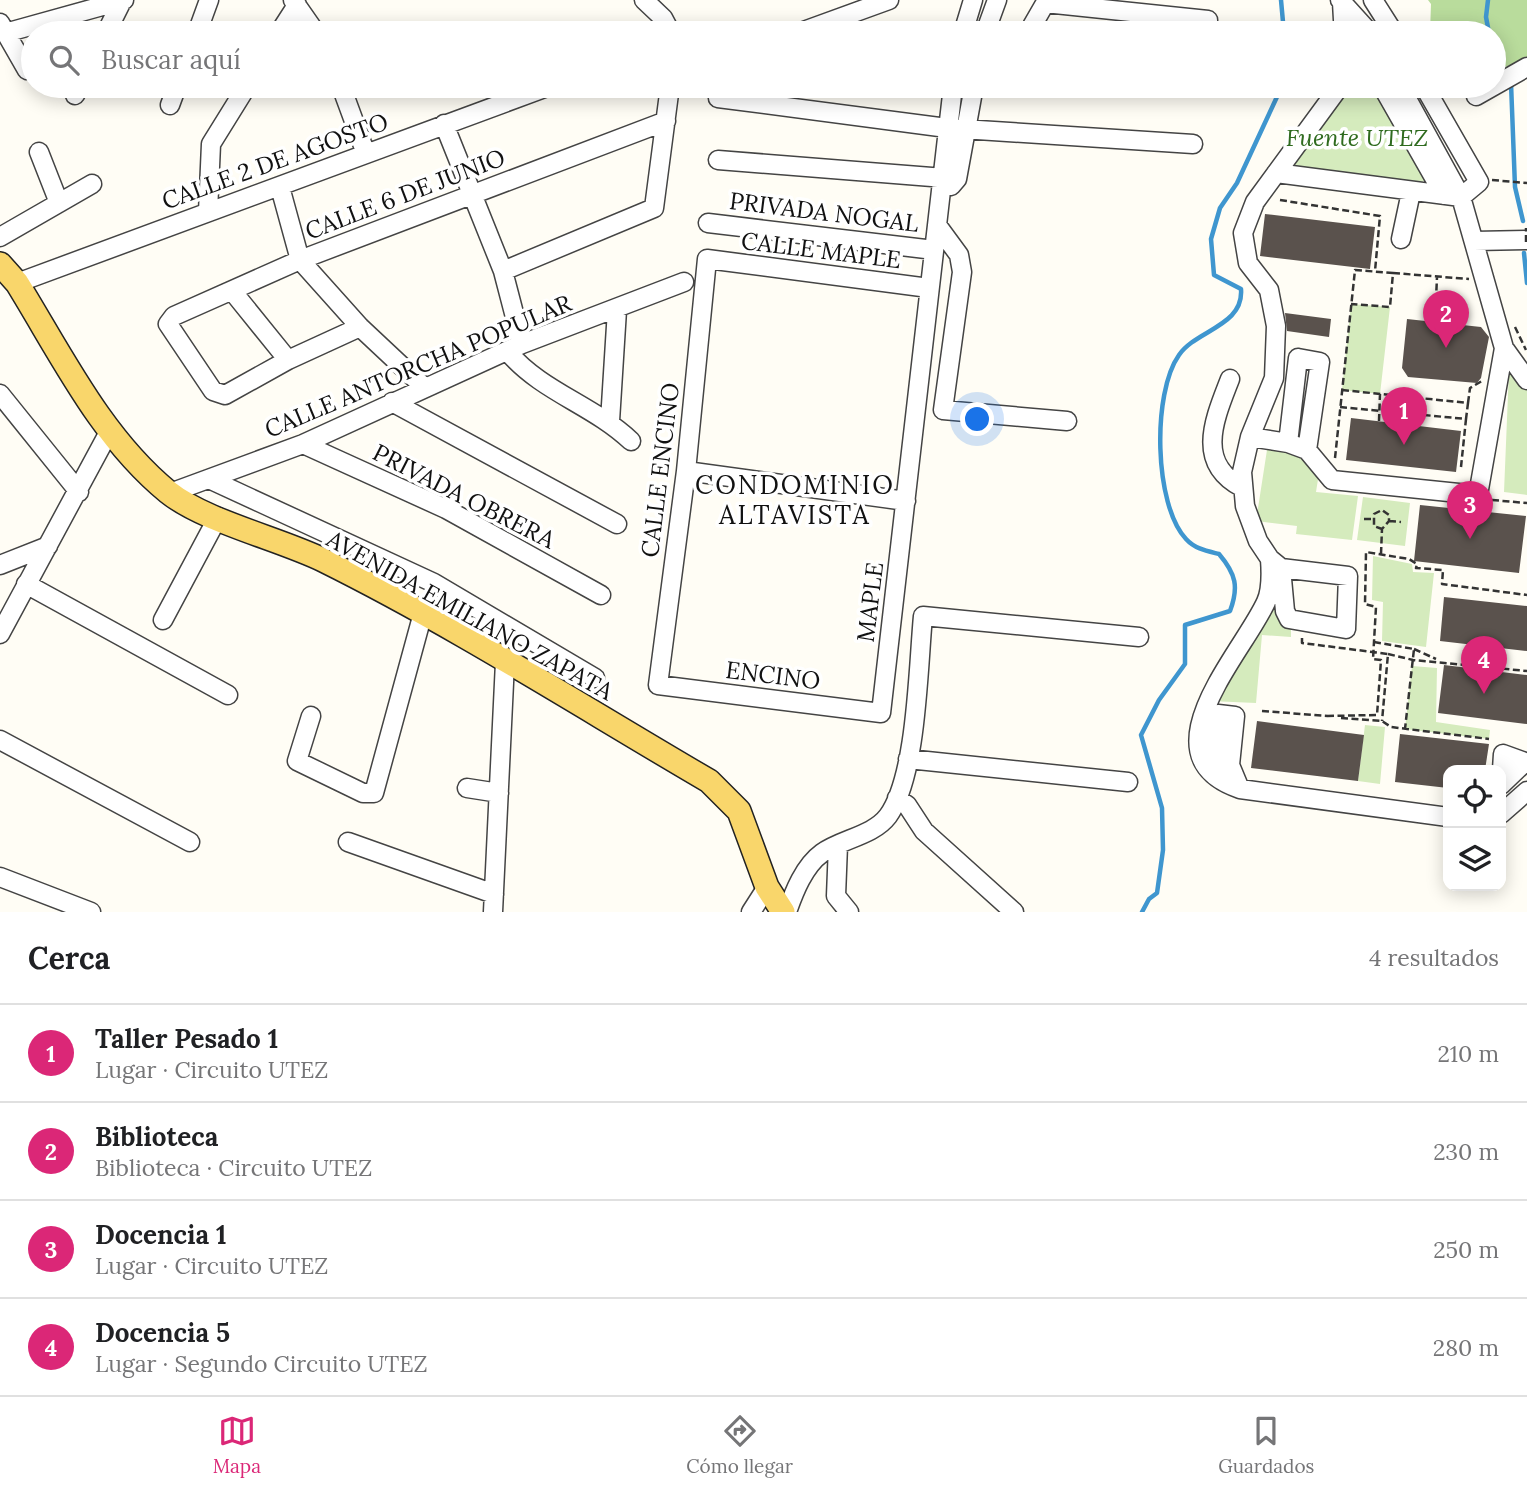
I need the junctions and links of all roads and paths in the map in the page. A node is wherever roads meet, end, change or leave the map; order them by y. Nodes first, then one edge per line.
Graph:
1 (123, 0) edge
2 (209, 0) edge
3 (644, 0) edge
4 (889, 0) edge
5 (973, 0) edge
6 (997, 0) edge
7 (1373, 0) edge
8 (1046, 1) edge
9 (1344, 1) edge
10 (295, 2) edge
11 (101, 4) edge
12 (1208, 20) dead end
13 (32, 21) edge
14 (112, 21) edge
15 (201, 21) edge
16 (285, 21) edge
17 (308, 21) edge
18 (665, 21) edge
19 (831, 21) edge
20 (967, 21) edge
21 (989, 21) edge
22 (1035, 21) edge
23 (1344, 21) edge
24 (1360, 21) edge
25 (1386, 21) edge
26 (21, 24) edge
27 (3, 28) edge
28 (21, 60) edge
29 (173, 98) edge
30 (240, 98) edge
31 (345, 98) edge
32 (517, 98) edge
33 (669, 98) edge
34 (718, 98) dead end
35 (951, 98) edge
36 (972, 98) edge
37 (1331, 98) edge
38 (1390, 98) edge
39 (1406, 98) edge
40 (1431, 98) edge
41 (170, 105) dead end
42 (666, 121) junction
43 (444, 124) junction
44 (947, 128) junction
45 (967, 129) junction
46 (1193, 144) dead end
47 (39, 152) dead end
48 (366, 154) junction
49 (718, 160) dead end
50 (1276, 173) junction
51 (949, 178) junction
52 (1485, 179) dead end
53 (1527, 183) edge
54 (92, 184) dead end
55 (279, 187) junction
56 (1411, 192) junction
57 (472, 195) junction
58 (1453, 196) junction
59 (1280, 200) dead end
60 (59, 203) junction
61 (208, 212) junction
62 (708, 223) dead end
63 (937, 225) junction
64 (1527, 228) edge
65 (0, 237) edge
66 (1401, 239) dead end
67 (1474, 241) junction
68 (1523, 242) edge
69 (934, 250) junction
70 (707, 259) joint
71 (300, 260) junction
72 (0, 264) edge
73 (503, 271) junction
74 (1374, 271) junction
75 (1392, 273) junction
76 (1437, 277) junction
77 (1473, 279) dead end
78 (684, 282) dead end
79 (17, 283) junction
80 (929, 288) junction
81 (233, 292) junction
82 (1351, 303) junction
83 (617, 310) junction
84 (1435, 322) dead end
85 (1513, 322) dead end
86 (360, 327) junction
87 (515, 348) junction
88 (1504, 348) junction
89 (1527, 353) edge
90 (288, 360) junction
91 (1487, 378) dead end
92 (1230, 379) dead end
93 (1527, 380) edge
94 (424, 387) junction
95 (1342, 390) junction
96 (0, 394) edge
97 (1380, 394) junction
98 (392, 402) junction
99 (1468, 403) junction
100 (1340, 407) junction
101 (1379, 411) junction
102 (1466, 419) junction
103 (610, 421) junction
104 (1067, 421) dead end
105 (1378, 421) dead end
106 (109, 432) junction
107 (1250, 437) junction
108 (631, 441) dead end
109 (1287, 443) junction
110 (303, 444) junction
111 (1307, 450) junction
112 (1461, 467) dead end
113 (686, 471) junction
114 (209, 479) junction
115 (1332, 480) junction
116 (1243, 488) junction
117 (79, 492) junction
118 (170, 494) junction
119 (906, 501) junction
120 (218, 517) junction
121 (1364, 519) dead end
122 (1372, 519) junction
123 (1389, 521) junction
124 (1401, 522) dead end
125 (617, 524) dead end
126 (1382, 529) junction
127 (48, 546) junction
128 (1381, 554) junction
129 (1276, 563) junction
130 (0, 565) edge
131 (26, 584) junction
132 (601, 595) dead end
133 (1527, 595) edge
134 (423, 613) junction
135 (163, 620) dead end
136 (0, 634) edge
137 (1139, 636) dead end
138 (1374, 642) junction
139 (1302, 643) dead end
140 (1414, 649) junction
141 (1373, 652) junction
142 (1388, 654) junction
143 (1413, 660) junction
144 (1439, 661) junction
145 (505, 662) junction
146 (1527, 671) edge
147 (595, 678) dead end
148 (658, 685) joint
149 (228, 695) dead end
150 (1262, 710) dead end
151 (881, 713) joint
152 (311, 716) dead end
153 (1327, 716) junction
154 (1382, 721) junction
155 (1405, 729) junction
156 (1489, 739) dead end
157 (0, 740) edge
158 (908, 759) junction
159 (1230, 765) dead end
160 (1128, 782) dead end
161 (467, 788) dead end
162 (1240, 789) junction
163 (1527, 791) edge
164 (499, 793) junction
165 (897, 798) junction
166 (1506, 810) edge
167 (1443, 816) edge
168 (190, 842) dead end
169 (348, 842) dead end
170 (838, 845) junction
171 (0, 877) edge
172 (767, 887) junction
173 (493, 903) edge
174 (90, 912) edge
175 (751, 912) edge
176 (785, 912) edge
177 (849, 912) edge
178 (1014, 912) edge

1 - 11 street
1 - 14 street
2 - 15 street
3 - 18 street
4 - 19 street
5 - 20 street
6 - 21 street
7 - 25 street
8 - 12 street
8 - 22 street
9 - 23 street
9 - 24 street
10 - 16 street
10 - 17 street
11 - 13 street
26 - 27 street
27 - 28 street
29 - 41 street
30 - 61 street
31 - 48 street
32 - 43 street, CALLE 2 DE AGOSTO
33 - 42 street
34 - 44 street
35 - 44 street
36 - 45 street
37 - 50 street
38 - 58 street
39 - 58 street
40 - 58 street
42 - 57 street, CALLE 6 DE JUNIO
42 - 73 street
43 - 48 street, CALLE 2 DE AGOSTO
43 - 57 street
44 - 45 street
44 - 51 street
45 - 46 street
45 - 51 street
47 - 60 street
48 - 55 street, CALLE 2 DE AGOSTO
49 - 51 street
50 - 56 street
50 - 107 street
51 - 63 street, MAPLE
52 - 53 path
54 - 60 street
55 - 61 street, CALLE 2 DE AGOSTO
55 - 71 street
56 - 58 street
56 - 66 street
57 - 71 street, CALLE 6 DE JUNIO
57 - 73 street
58 - 67 street
59 - 74 path
60 - 65 street
61 - 79 street, CALLE 2 DE AGOSTO
62 - 69 street, PRIVADA NOGAL
63 - 69 street, MAPLE
63 - 104 street
64 - 68 path, bridge
67 - 68 street
67 - 88 street
69 - 80 street, MAPLE
70 - 80 street, CALLE MAPLE
70 - 113 street, CALLE ENCINO
71 - 81 street, CALLE 6 DE JUNIO
71 - 86 street
72 - 79 main road, AVENIDA EMILIANO ZAPATA
73 - 87 street
74 - 75 path
74 - 82 path
75 - 76 path
75 - 82 path
76 - 77 path
76 - 84 path
78 - 83 street, CALLE ANTORCHA POPULAR
79 - 106 main road, AVENIDA EMILIANO ZAPATA
80 - 119 street, MAPLE
81 - 90 street
81 - 90 street, CALLE 6 DE JUNIO
82 - 95 path
83 - 87 street, CALLE ANTORCHA POPULAR
83 - 103 street
85 - 89 path
86 - 90 street
86 - 94 street
87 - 94 street, CALLE ANTORCHA POPULAR
87 - 103 street
88 - 93 street
88 - 115 street
91 - 99 path
92 - 116 street
94 - 98 street, CALLE ANTORCHA POPULAR
95 - 97 path
95 - 100 path
96 - 117 street
97 - 99 path
97 - 101 path
98 - 110 street, CALLE ANTORCHA POPULAR
98 - 125 street
99 - 102 path
100 - 101 path
100 - 115 path
101 - 102 path
101 - 105 path
102 - 112 path
103 - 108 street
106 - 117 street
106 - 118 main road, AVENIDA EMILIANO ZAPATA
107 - 109 street
107 - 116 street
109 - 111 street
109 - 111 street
110 - 114 street, CALLE ANTORCHA POPULAR
110 - 132 street, PRIVADA OBRERA
111 - 115 street
113 - 119 street
113 - 148 street, CALLE ENCINO
114 - 118 street, CALLE ANTORCHA POPULAR
114 - 147 street
116 - 129 street
117 - 127 street
118 - 120 main road, AVENIDA EMILIANO ZAPATA
119 - 151 street, MAPLE
120 - 134 main road, AVENIDA EMILIANO ZAPATA
120 - 135 street
121 - 122 path
122 - 123 path
122 - 126 path
123 - 124 path
123 - 126 path
126 - 128 path
127 - 130 street
127 - 131 street
128 - 133 path
128 - 138 path
129 - 129 street
129 - 162 street
131 - 136 street
131 - 149 street
134 - 145 main road, AVENIDA EMILIANO ZAPATA
134 - 152 street
137 - 158 street
138 - 140 path
138 - 141 path
139 - 141 path
140 - 143 path
140 - 144 path
141 - 142 path
141 - 153 path
142 - 143 path
142 - 154 path
143 - 144 path
143 - 155 path
144 - 146 path
145 - 164 street
145 - 172 main road, AVENIDA EMILIANO ZAPATA
148 - 151 street, ENCINO
150 - 153 path
153 - 154 path
154 - 155 path
155 - 156 path
157 - 168 street
158 - 160 street
158 - 165 street
159 - 162 street
161 - 164 street
162 - 167 street
163 - 166 street
164 - 173 street
165 - 170 street
165 - 178 street
169 - 173 street
170 - 176 street
170 - 177 street
171 - 174 street
172 - 175 street
172 - 176 main road, AVENIDA EMILIANO ZAPATA

